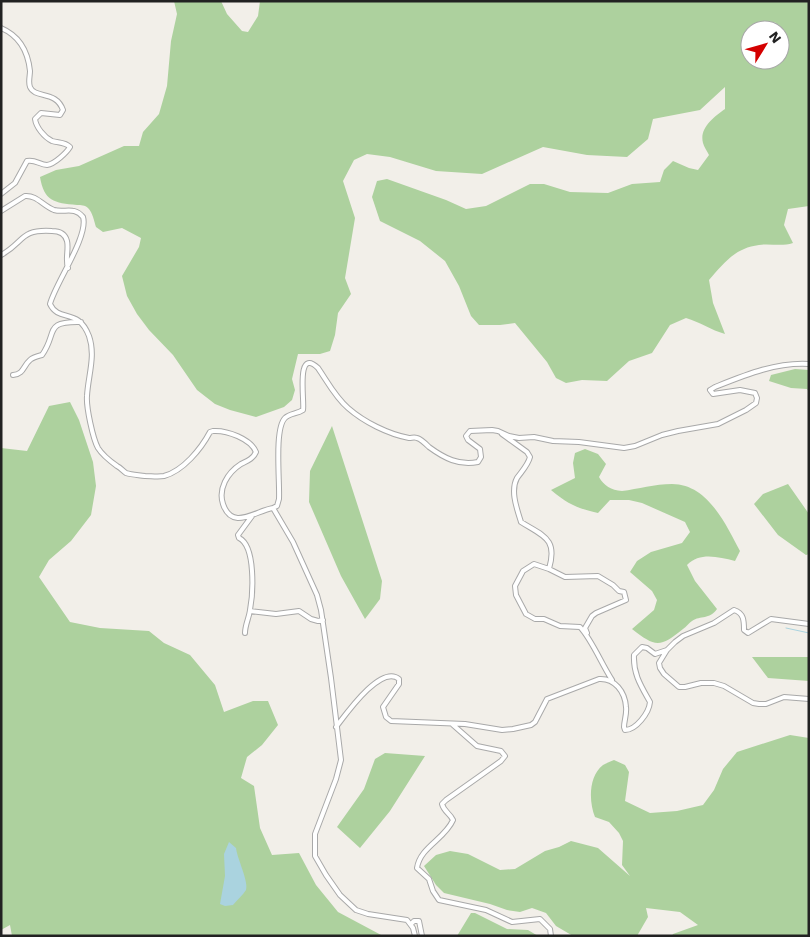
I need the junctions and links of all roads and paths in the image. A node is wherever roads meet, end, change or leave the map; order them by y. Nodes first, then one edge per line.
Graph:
1 (1, 28) edge
2 (1, 194) edge
3 (1, 211) edge
4 (1, 255) edge
5 (68, 268) junction
6 (81, 322) junction
7 (809, 364) edge
8 (13, 375) dead end
9 (498, 430) junction
10 (273, 508) junction
11 (254, 514) junction
12 (549, 569) junction
13 (250, 611) junction
14 (323, 620) junction
15 (809, 624) edge
16 (245, 633) dead end
17 (587, 635) junction
18 (667, 650) junction
19 (612, 680) junction
20 (809, 699) edge
21 (452, 724) junction
22 (336, 727) junction
23 (411, 924) junction
24 (415, 936) edge
25 (422, 936) edge
26 (551, 936) edge

1 - 2 street
3 - 5 street
4 - 5 street
5 - 6 street
6 - 8 street
6 - 11 street
7 - 9 street
9 - 10 street
9 - 12 street
10 - 11 street
10 - 14 street
11 - 13 street
12 - 17 street
12 - 17 street
13 - 14 street
13 - 16 street
14 - 22 street
15 - 18 street
17 - 19 street
18 - 19 street
18 - 20 street
19 - 21 street
21 - 22 street
21 - 26 street
22 - 23 street
23 - 24 street
23 - 25 street

